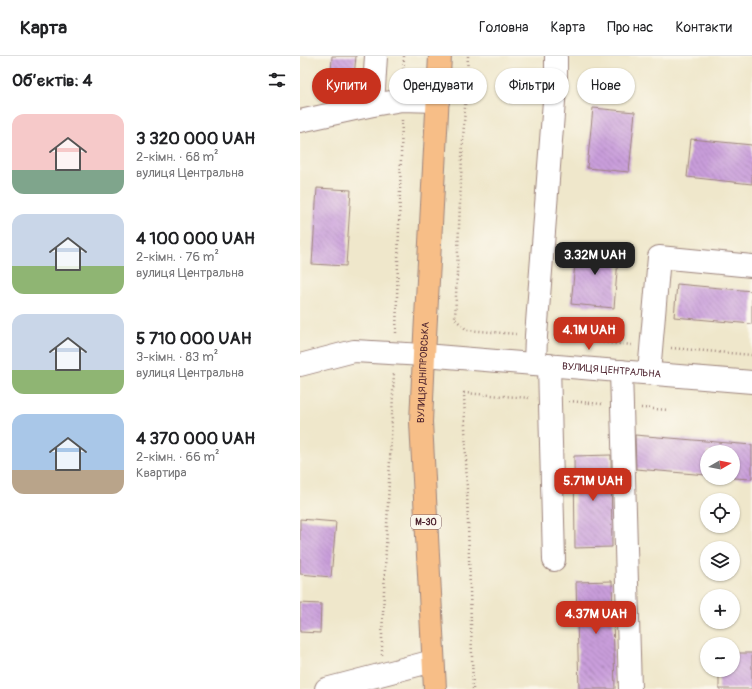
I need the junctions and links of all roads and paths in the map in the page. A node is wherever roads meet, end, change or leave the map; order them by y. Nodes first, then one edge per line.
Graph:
1 (376, 56) edge
2 (440, 56) edge
3 (468, 56) edge
4 (556, 56) edge
5 (439, 68) edge
6 (389, 102) edge
7 (438, 104) edge
8 (373, 105) junction
9 (300, 121) edge
10 (752, 266) edge
11 (536, 336) junction
12 (651, 346) junction
13 (424, 355) junction
14 (752, 355) edge
15 (300, 365) edge
16 (542, 365) junction
17 (621, 371) junction
18 (649, 373) junction
19 (752, 382) edge
20 (549, 399) junction
21 (622, 406) junction
22 (668, 410) dead end
23 (554, 560) dead end
24 (433, 660) junction
25 (326, 689) edge
26 (435, 689) edge
27 (473, 689) edge
28 (630, 689) edge

1 - 8 street
2 - 5 highway, ВУЛИЦЯ ДНІПРОВСЬКА / М-30
3 - 11 path
4 - 11 street
6 - 8 street
7 - 13 highway, ВУЛИЦЯ ДНІПРОВСЬКА / М-30
8 - 9 street
10 - 12 street
11 - 12 path
11 - 16 street
12 - 14 path
12 - 18 street
13 - 15 street, ВУЛИЦЯ ЦЕНТРАЛЬНА
13 - 16 street, ВУЛИЦЯ ЦЕНТРАЛЬНА
13 - 24 highway, ВУЛИЦЯ ДНІПРОВСЬКА / М-30
16 - 17 street, ВУЛИЦЯ ЦЕНТРАЛЬНА
16 - 20 street
17 - 18 street, ВУЛИЦЯ ЦЕНТРАЛЬНА
17 - 21 street
18 - 19 street, ВУЛИЦЯ ЦЕНТРАЛЬНА
20 - 21 path
20 - 23 street
20 - 27 path
21 - 22 path
21 - 28 street
24 - 25 street
24 - 26 highway, ВУЛИЦЯ ДНІПРОВСЬКА / М-30

